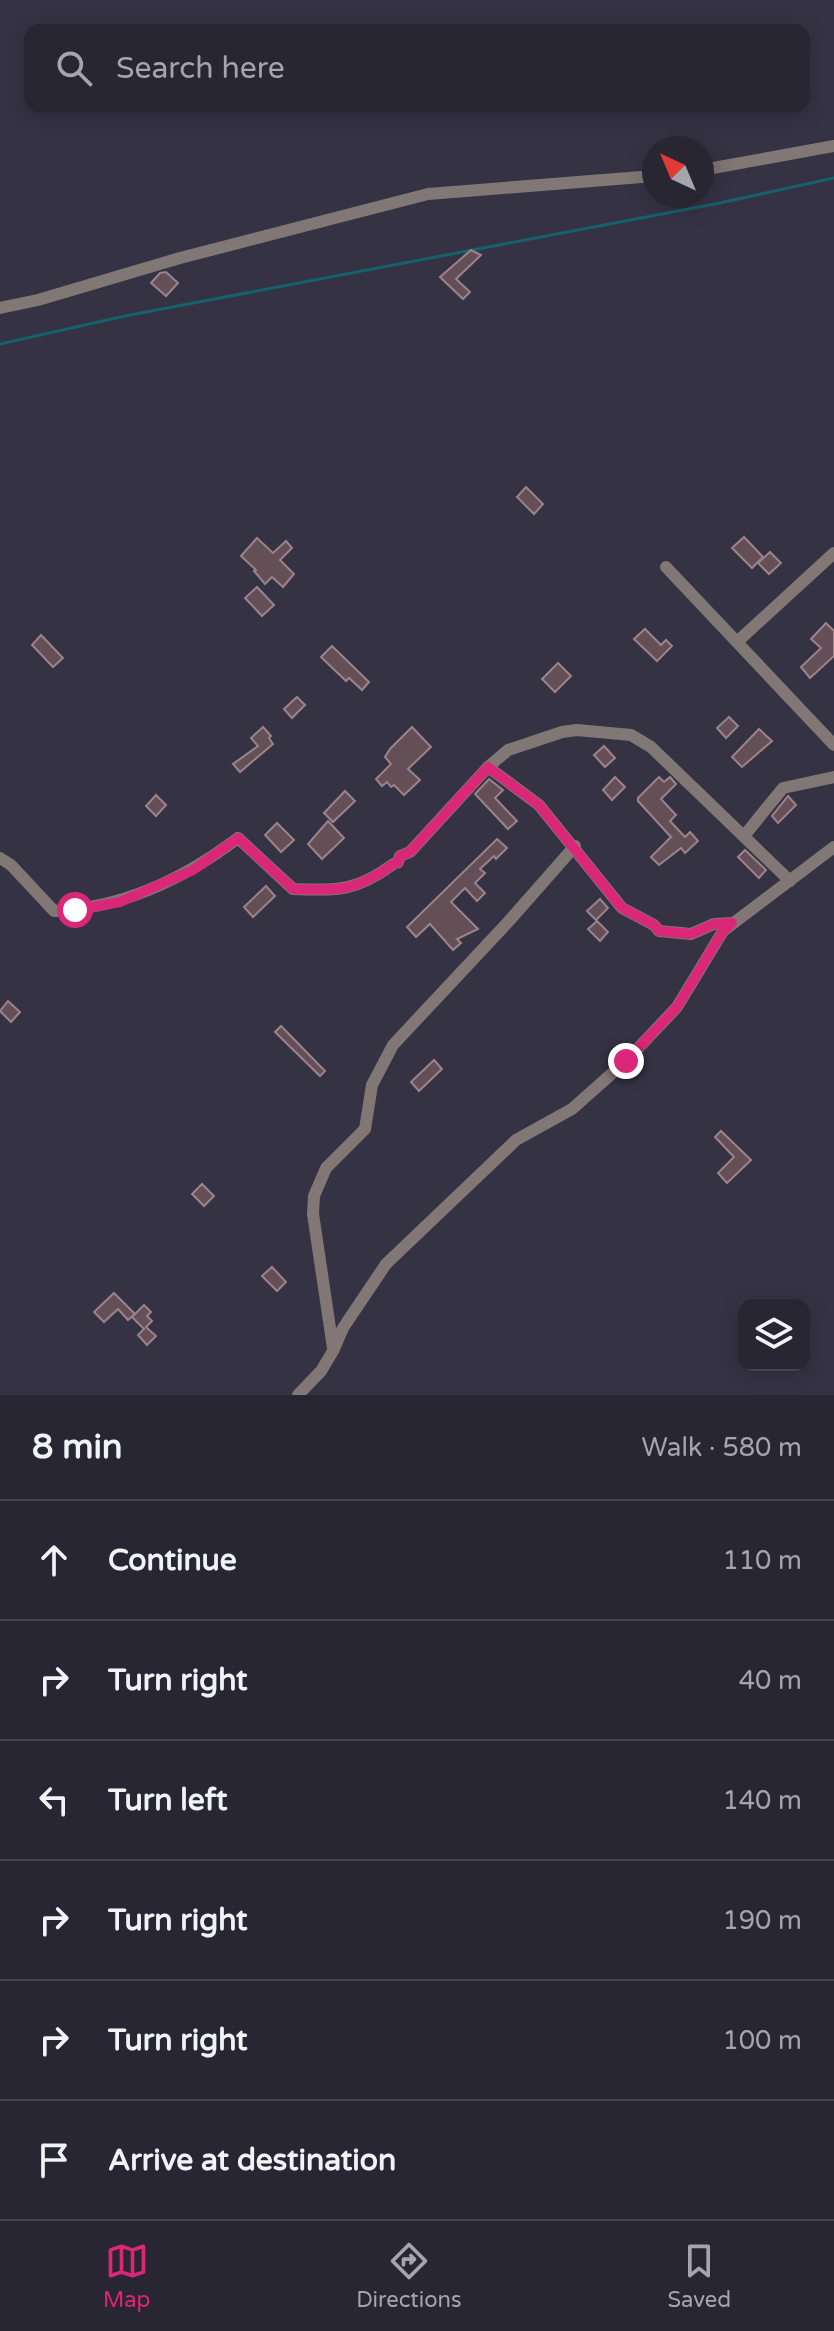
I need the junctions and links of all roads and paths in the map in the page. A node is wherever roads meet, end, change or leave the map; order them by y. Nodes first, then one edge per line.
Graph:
1 (834, 146) edge
2 (714, 168) edge
3 (642, 177) edge
4 (0, 308) edge
5 (833, 555) edge
6 (666, 567) dead end
7 (737, 642) junction
8 (834, 745) edge
9 (488, 767) junction
10 (834, 777) edge
11 (744, 836) junction
12 (575, 846) junction
13 (834, 847) edge
14 (0, 858) edge
15 (790, 881) junction
16 (732, 923) junction
17 (333, 1351) junction
18 (298, 1395) edge

1 - 2 street
3 - 4 street
5 - 7 street
6 - 7 street
7 - 8 street
9 - 11 street
9 - 12 street
9 - 14 street
10 - 11 street
11 - 15 street
12 - 16 street
12 - 17 street
13 - 15 street
15 - 16 street
16 - 17 street
17 - 18 street

